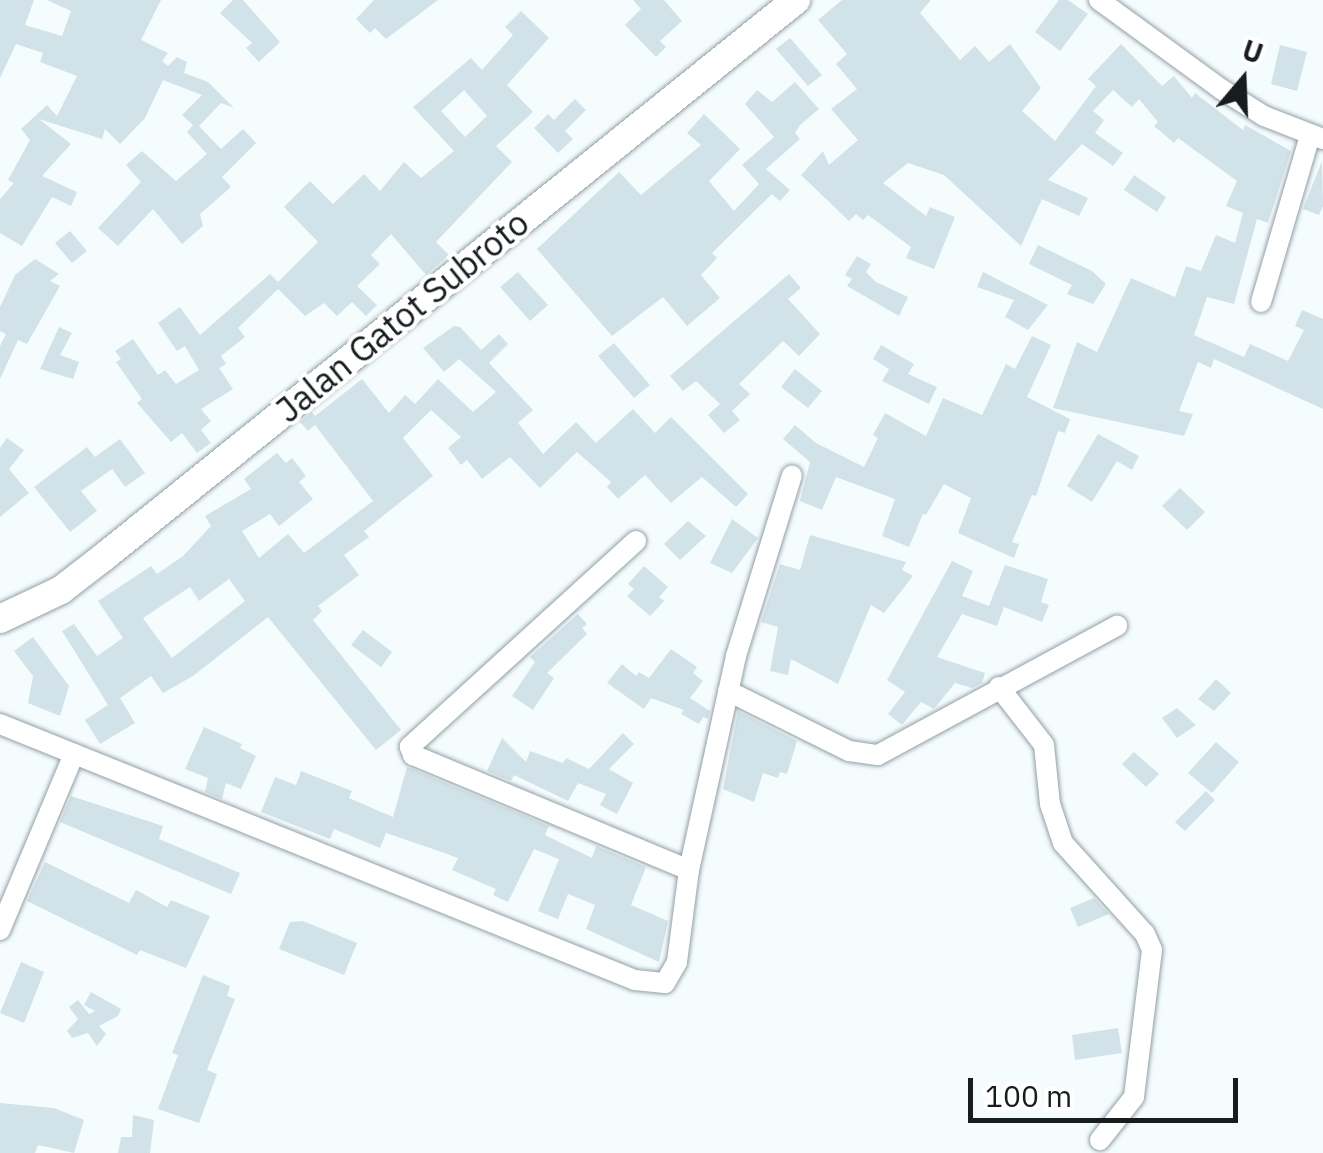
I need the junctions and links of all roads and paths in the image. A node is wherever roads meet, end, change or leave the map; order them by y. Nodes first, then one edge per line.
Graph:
1 (796, 0) edge
2 (1100, 0) edge
3 (1316, 137) edge
4 (1260, 302) dead end
5 (792, 475) dead end
6 (636, 541) dead end
7 (0, 620) edge
8 (1117, 626) dead end
9 (998, 687) junction
10 (728, 691) junction
11 (0, 724) edge
12 (74, 754) junction
13 (689, 870) junction
14 (0, 930) edge
15 (1100, 1140) dead end

1 - 7 highway, Jalan Gatot Subroto
2 - 3 street
3 - 4 street
5 - 10 street
6 - 13 street
8 - 9 street
9 - 10 street
9 - 15 street
10 - 13 street
11 - 12 street
12 - 13 street
12 - 14 street

